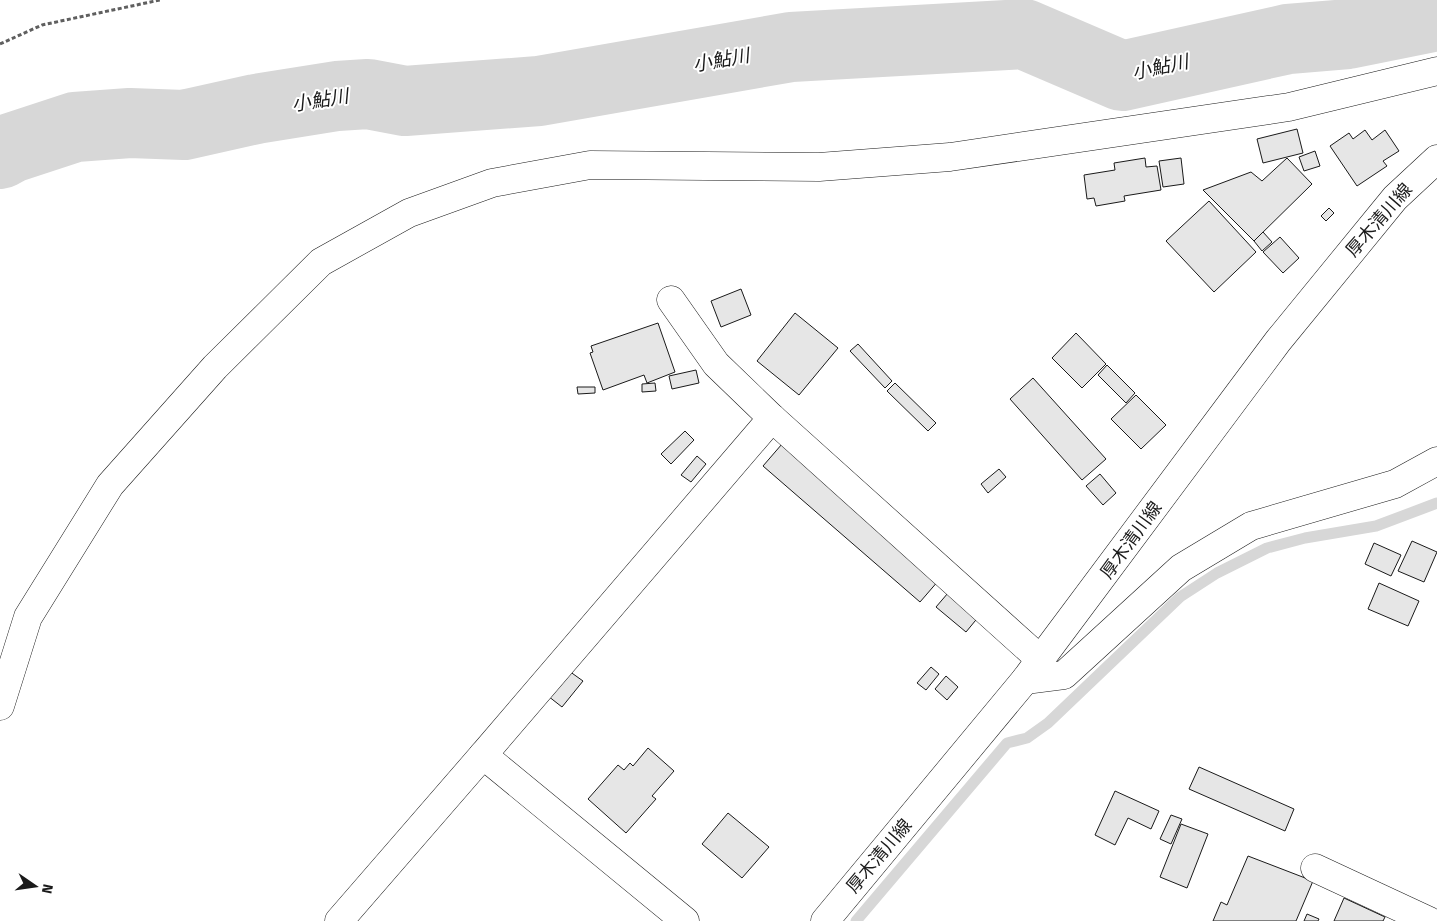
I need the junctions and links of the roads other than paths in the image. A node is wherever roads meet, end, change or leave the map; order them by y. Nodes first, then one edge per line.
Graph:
1 (1437, 71) edge
2 (1437, 159) edge
3 (671, 300) dead end
4 (772, 418) junction
5 (1437, 461) edge
6 (1033, 670) junction
7 (0, 706) edge
8 (483, 754) junction
9 (1314, 868) dead end
10 (339, 921) edge
11 (685, 921) edge
12 (825, 921) edge
13 (1429, 921) edge

1 - 7 street
2 - 6 street, 厚木清川線
3 - 4 street
4 - 6 street
4 - 8 street
5 - 6 street
6 - 12 street, 厚木清川線
8 - 10 street
8 - 11 street
9 - 13 street

